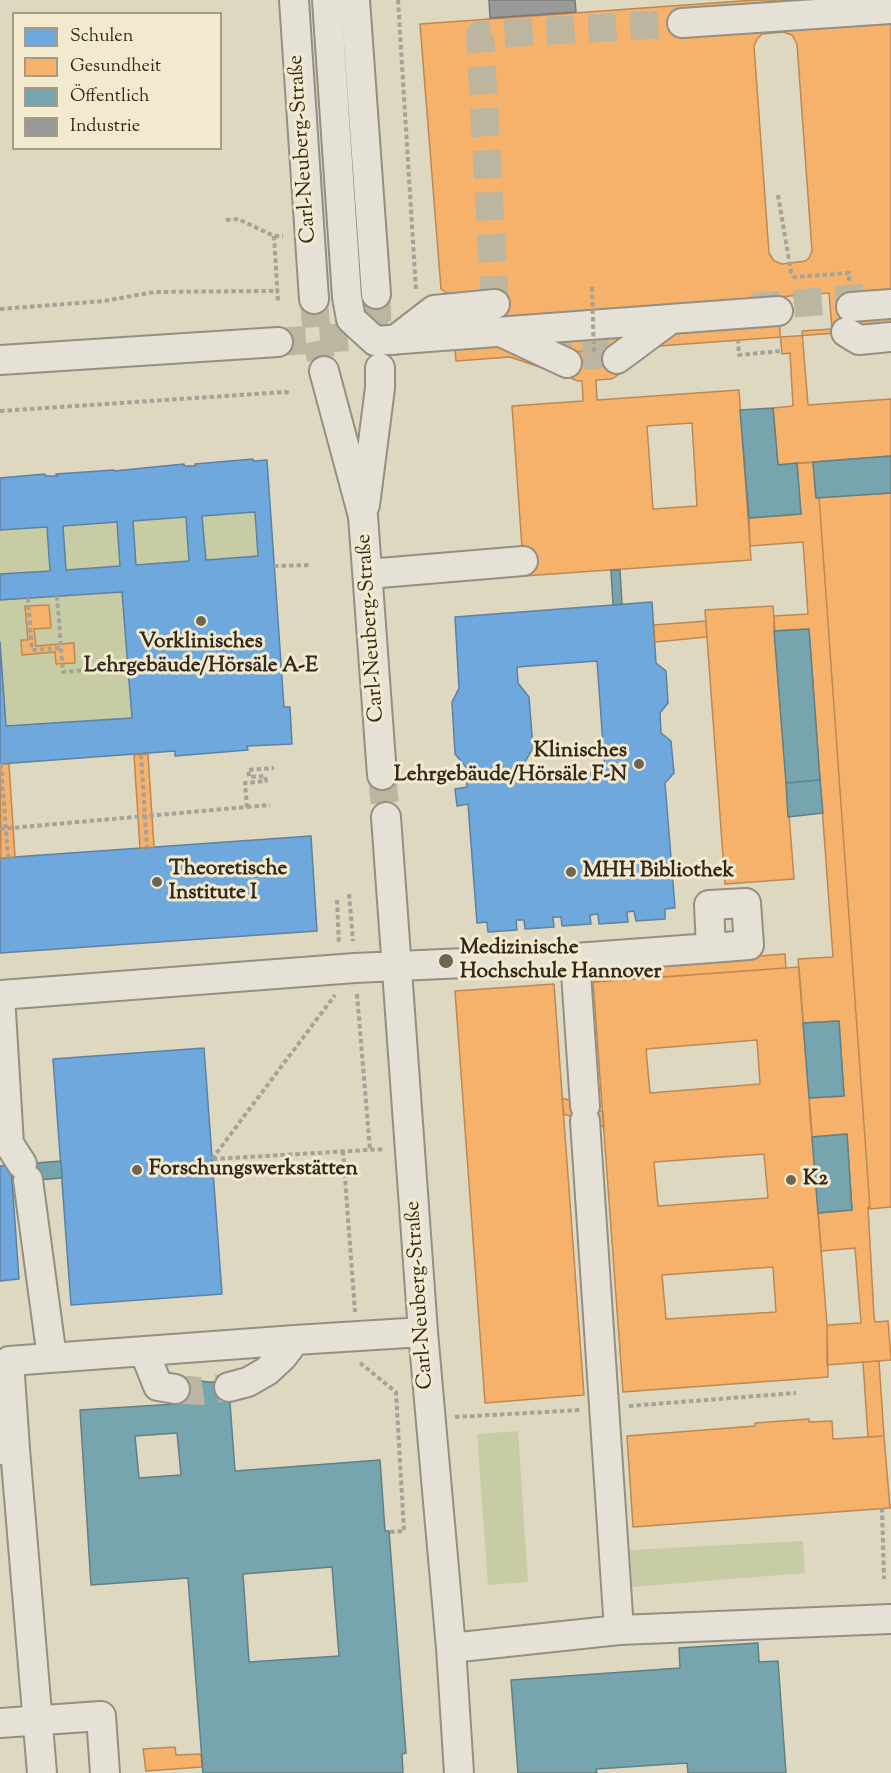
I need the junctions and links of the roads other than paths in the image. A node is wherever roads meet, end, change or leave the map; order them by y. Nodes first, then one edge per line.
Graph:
1 (294, 0) edge
2 (327, 0) edge
3 (355, 0) edge
4 (891, 9) edge
5 (682, 23) tunnel mouth
6 (376, 294) tunnel mouth
7 (314, 299) tunnel mouth
8 (495, 304) dead end
9 (891, 304) edge
10 (778, 311) tunnel mouth
11 (671, 319) junction
12 (501, 332) junction
13 (891, 336) edge
14 (395, 339) junction
15 (278, 342) tunnel mouth
16 (0, 360) edge
17 (380, 368) tunnel mouth
18 (324, 371) tunnel mouth
19 (363, 516) junction
20 (523, 561) dead end
21 (368, 574) junction
22 (382, 775) tunnel mouth
23 (386, 817) tunnel mouth
24 (711, 948) dead end
25 (575, 958) junction
26 (396, 966) junction
27 (0, 995) edge
28 (423, 1332) junction
29 (295, 1340) junction
30 (144, 1351) junction
31 (52, 1358) junction
32 (229, 1387) tunnel mouth
33 (175, 1389) tunnel mouth
34 (8, 1450) edge
35 (891, 1619) edge
36 (619, 1630) junction
37 (451, 1648) junction
38 (38, 1721) junction
39 (0, 1723) edge
40 (42, 1773) edge
41 (105, 1773) edge
42 (459, 1773) edge

1 - 7 lane, Carl-Neuberg-Straße
2 - 14 lane
3 - 6 lane
4 - 5 lane
8 - 14 lane
9 - 13 lane
10 - 11 lane
11 - 12 lane
11 - 12 lane
12 - 14 lane
15 - 16 lane
17 - 19 lane, Carl-Neuberg-Straße
18 - 19 lane, Carl-Neuberg-Straße
19 - 21 lane, Carl-Neuberg-Straße
20 - 21 lane
21 - 22 lane, Carl-Neuberg-Straße
23 - 26 lane, Carl-Neuberg-Straße
24 - 25 lane
25 - 26 lane
25 - 36 lane
26 - 27 lane
26 - 28 lane, Carl-Neuberg-Straße
27 - 31 lane
28 - 29 lane
28 - 37 lane, Carl-Neuberg-Straße
29 - 30 lane
29 - 32 lane
30 - 31 lane
30 - 33 lane
31 - 34 lane
34 - 38 lane
35 - 36 lane
36 - 37 lane
37 - 42 lane, Carl-Neuberg-Straße
38 - 39 lane
38 - 40 lane
38 - 41 lane

